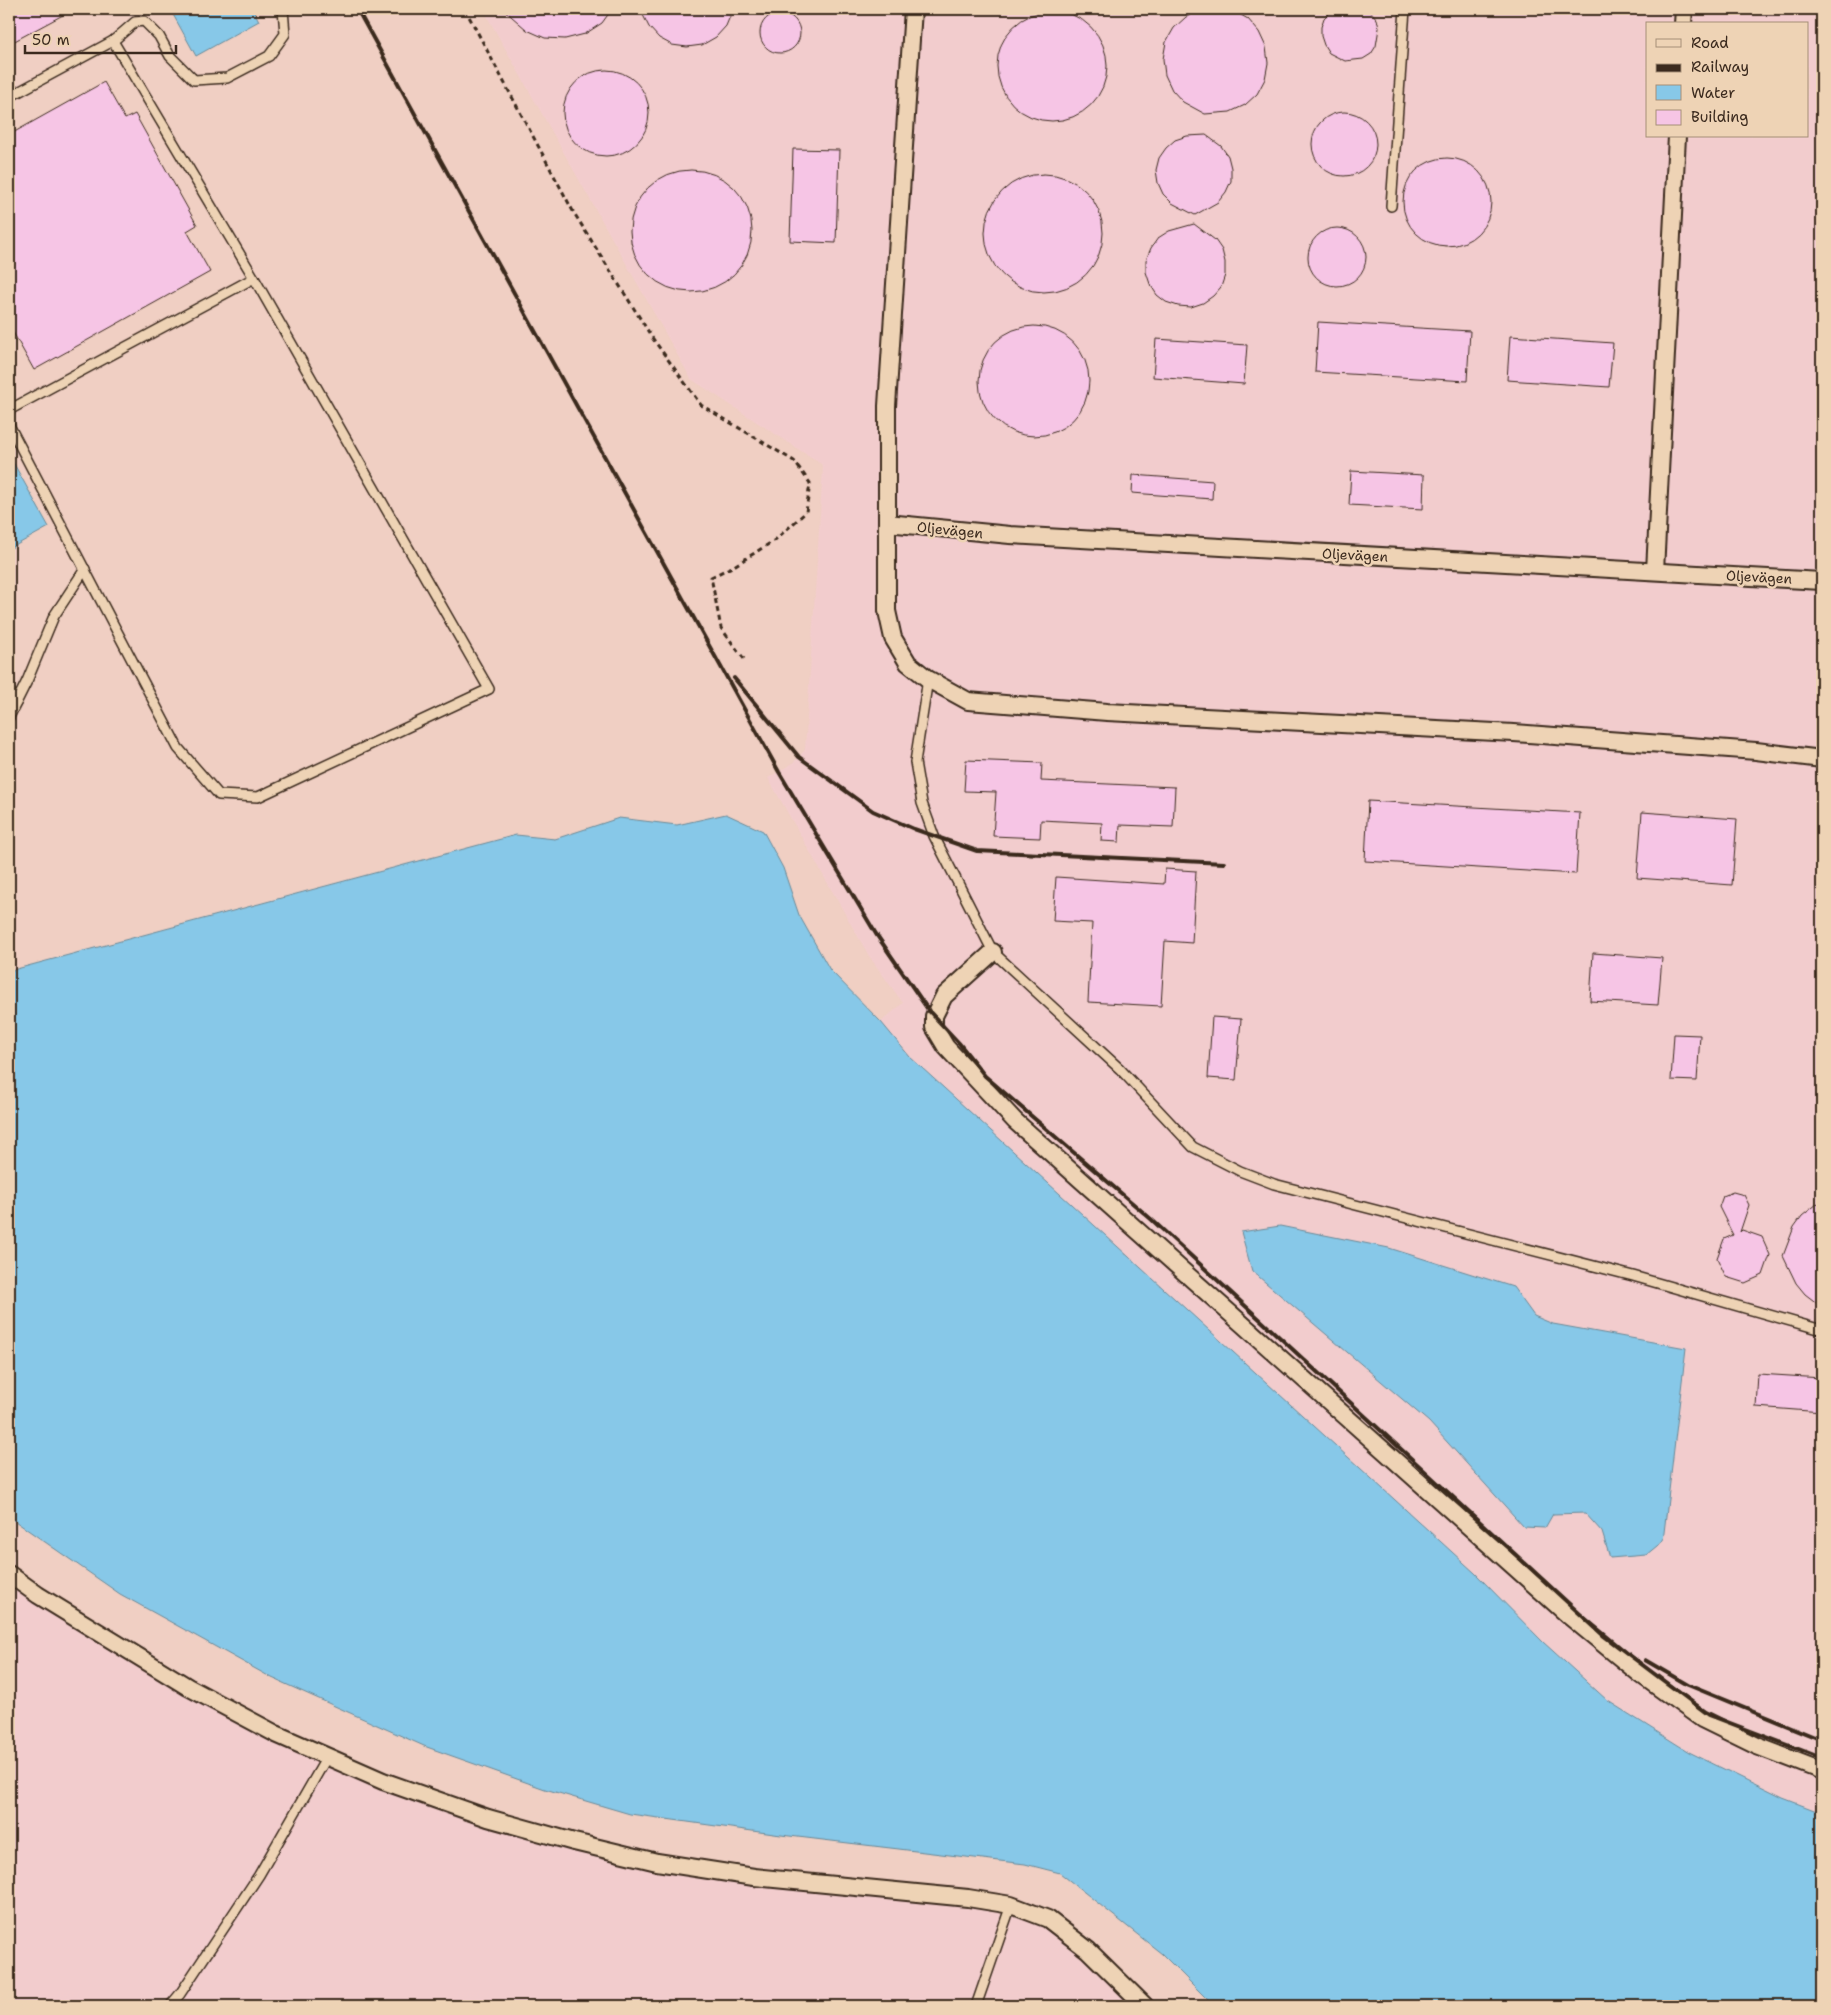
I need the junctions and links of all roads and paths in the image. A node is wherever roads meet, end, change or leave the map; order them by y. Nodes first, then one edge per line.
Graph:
1 (283, 9) edge
2 (465, 9) edge
3 (914, 9) edge
4 (1405, 9) edge
5 (1684, 9) edge
6 (1683, 22) edge
7 (113, 41) junction
8 (9, 97) edge
9 (1677, 138) edge
10 (1391, 206) dead end
11 (254, 278) junction
12 (9, 410) edge
13 (9, 425) edge
14 (887, 523) junction
15 (84, 569) junction
16 (1655, 571) junction
17 (1822, 581) edge
18 (744, 659) dead end
19 (928, 678) junction
20 (9, 690) edge
21 (16, 703) junction
22 (9, 717) edge
23 (1822, 759) edge
24 (993, 952) junction
25 (1822, 1330) edge
26 (9, 1574) edge
27 (327, 1757) junction
28 (1822, 1771) edge
29 (1011, 1905) junction
30 (170, 2006) edge
31 (976, 2006) edge
32 (1145, 2006) edge

1 - 7 lane
2 - 18 path
3 - 14 street
4 - 10 lane
5 - 6 street
7 - 8 lane
7 - 11 lane
9 - 16 street
11 - 12 lane
11 - 15 lane
13 - 15 lane
14 - 16 street, Oljevägen
14 - 19 street
15 - 21 lane
16 - 17 street, Oljevägen
19 - 23 street
19 - 24 lane
20 - 21 lane
21 - 22 lane
24 - 25 lane
24 - 28 street
26 - 27 street
27 - 29 street
27 - 30 lane
29 - 31 lane
29 - 32 street

